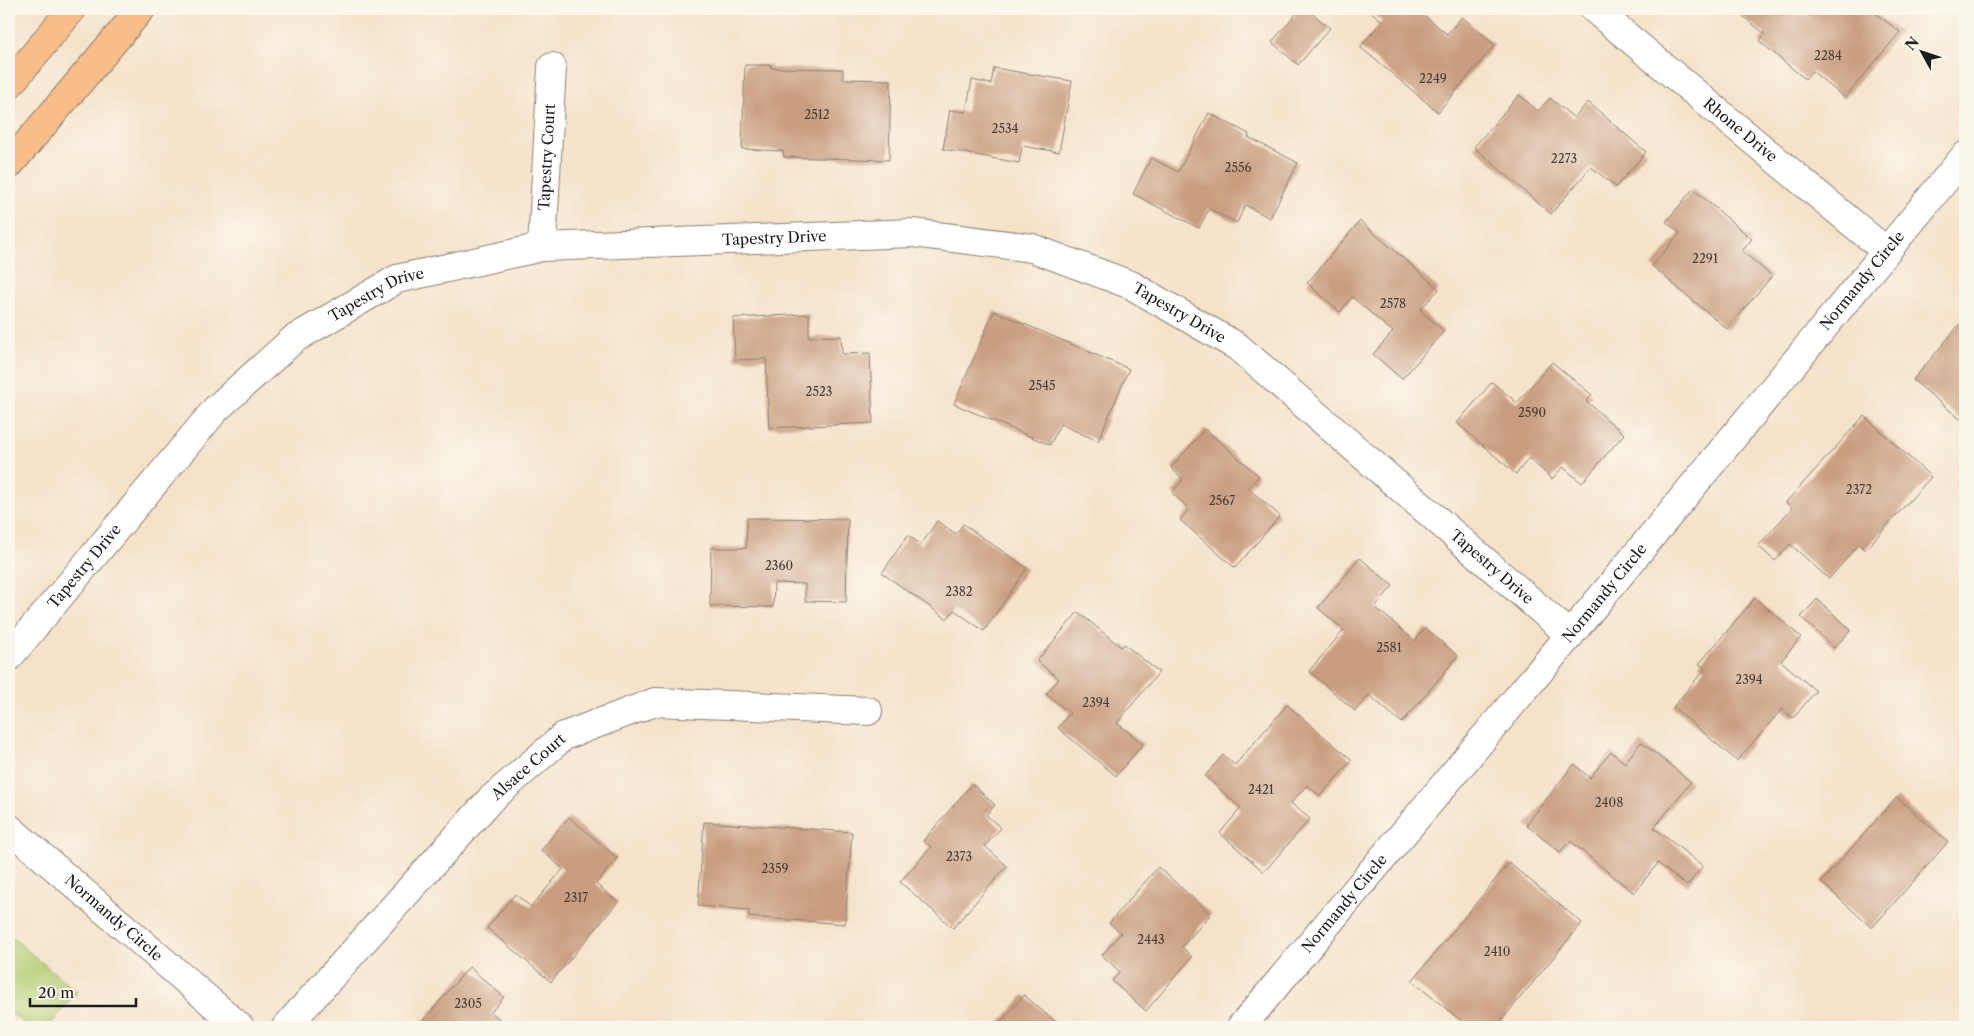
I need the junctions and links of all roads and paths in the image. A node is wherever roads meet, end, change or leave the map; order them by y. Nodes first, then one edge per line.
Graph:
1 (72, 9) edge
2 (141, 9) edge
3 (1594, 9) edge
4 (552, 67) dead end
5 (9, 85) edge
6 (1965, 156) edge
7 (9, 165) edge
8 (542, 247) junction
9 (1886, 251) junction
10 (1570, 635) junction
11 (9, 657) edge
12 (868, 712) dead end
13 (9, 828) edge
14 (240, 1027) edge
15 (286, 1027) edge
16 (1241, 1027) edge

1 - 5 main road
2 - 7 main road
3 - 9 street, Rhone Drive
4 - 8 street, Tapestry Court
6 - 9 street, Normandy Circle
8 - 10 street, Tapestry Drive
8 - 11 street, Tapestry Drive
9 - 10 street, Normandy Circle
10 - 16 street, Normandy Circle
12 - 15 street, Alsace Court
13 - 14 street, Normandy Circle

